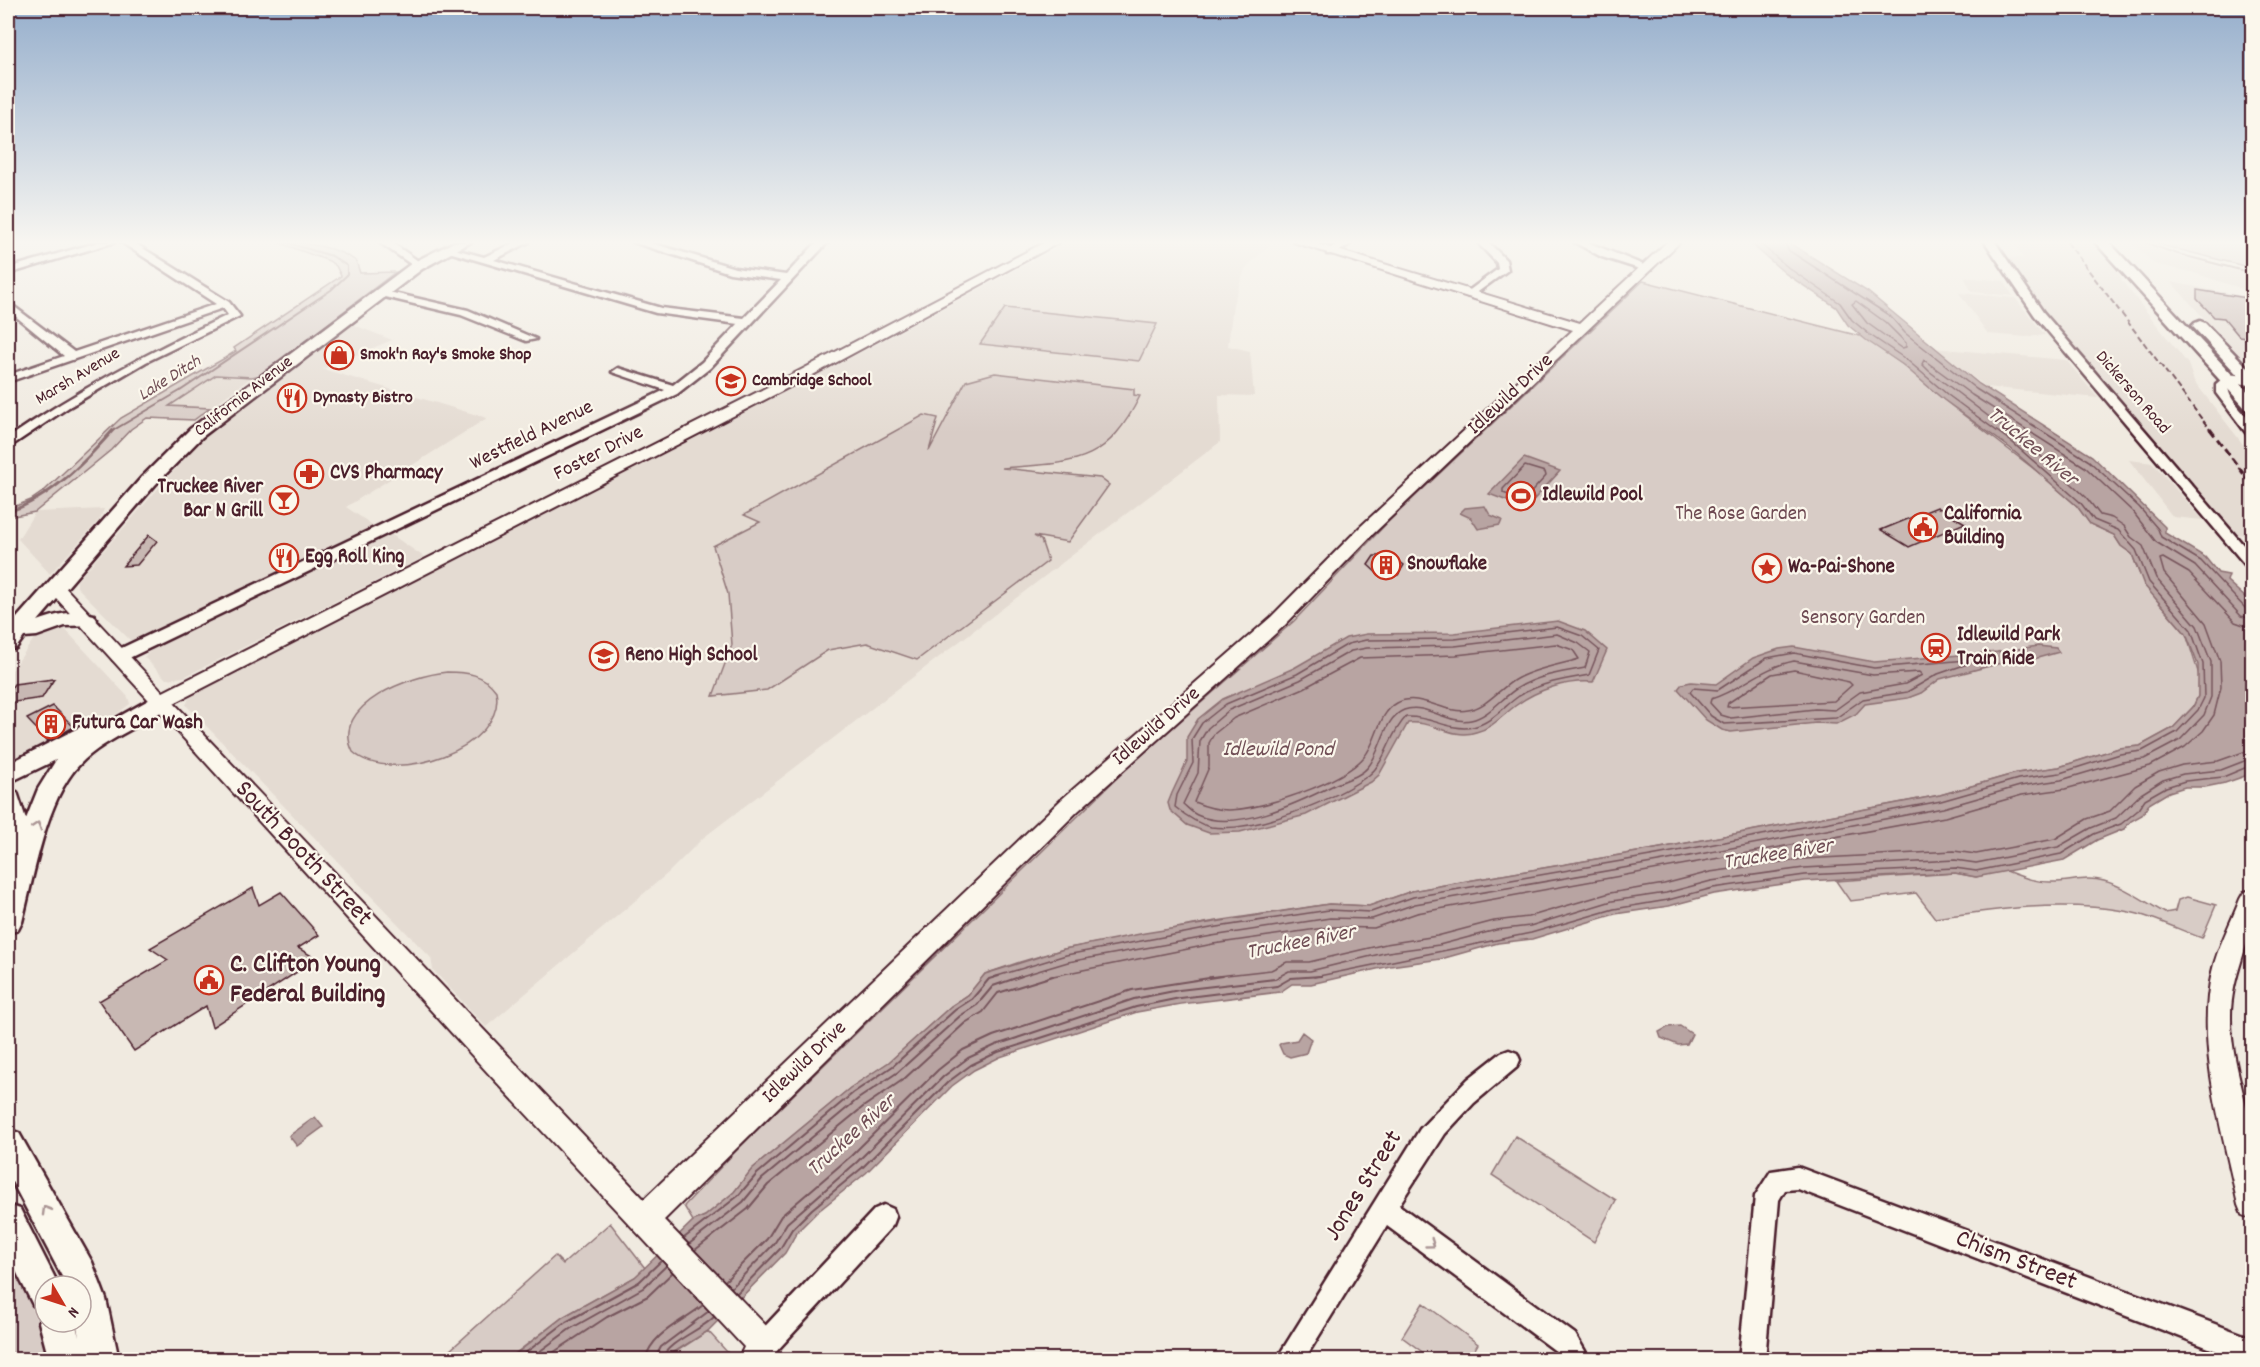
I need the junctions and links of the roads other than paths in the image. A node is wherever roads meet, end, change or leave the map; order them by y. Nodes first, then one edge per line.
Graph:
1 (9, 306) edge
2 (220, 306) edge
3 (227, 306) edge
4 (363, 306) edge
5 (437, 306) edge
6 (642, 306) edge
7 (761, 306) edge
8 (934, 306) edge
9 (1510, 306) edge
10 (1606, 306) edge
11 (2033, 306) edge
12 (2161, 306) edge
13 (2179, 306) edge
14 (746, 322) junction
15 (1582, 328) junction
16 (530, 339) dead end
17 (73, 357) junction
18 (618, 372) dead end
19 (2228, 378) junction
20 (8, 379) edge
21 (2252, 381) edge
22 (675, 389) junction
23 (2253, 405) edge
24 (2253, 431) edge
25 (8, 444) edge
26 (2253, 564) edge
27 (56, 588) junction
28 (86, 620) junction
29 (29, 631) junction
30 (8, 643) edge
31 (119, 656) junction
32 (8, 662) edge
33 (160, 701) junction
34 (8, 774) edge
35 (8, 798) edge
36 (8, 872) edge
37 (2253, 898) edge
38 (8, 922) edge
39 (1509, 1060) dead end
40 (8, 1144) edge
41 (2253, 1205) edge
42 (1384, 1209) junction
43 (884, 1217) dead end
44 (8, 1221) edge
45 (650, 1224) junction
46 (35, 1274) edge
47 (60, 1334) edge
48 (755, 1345) edge
49 (1569, 1351) edge
50 (2253, 1351) edge
51 (67, 1359) edge
52 (101, 1359) edge
53 (1289, 1359) edge
54 (1752, 1359) edge

1 - 17 street
2 - 17 street
3 - 25 street, Marsh Avenue
4 - 27 main road, California Avenue
5 - 16 street
6 - 14 street
7 - 14 street, Westfield Avenue
8 - 33 street, Foster Drive
9 - 15 street
10 - 15 street, Idlewild Drive
11 - 26 street, Dickerson Road
12 - 19 main road
13 - 21 main road
14 - 22 street, Westfield Avenue
15 - 45 street, Idlewild Drive
17 - 20 street
18 - 22 street
19 - 21 street
19 - 23 main road
19 - 24 street
22 - 31 street, Westfield Avenue
27 - 28 street, South Booth Street
27 - 29 main road, California Avenue
27 - 30 main road, California Avenue
28 - 29 main road
28 - 31 street, South Booth Street
29 - 32 main road, California Avenue
31 - 33 street, South Booth Street
33 - 34 main road
38 -> 33 main road
33 - 45 street, South Booth Street
35 - 36 main road
37 - 41 street
39 - 42 street, Jones Street
52 -> 40 main road
42 -> 49 street
42 - 53 street, Jones Street
43 - 48 street
44 - 46 main road
45 - 48 street, South Booth Street
47 - 51 main road
50 - 54 street, Chism Street

